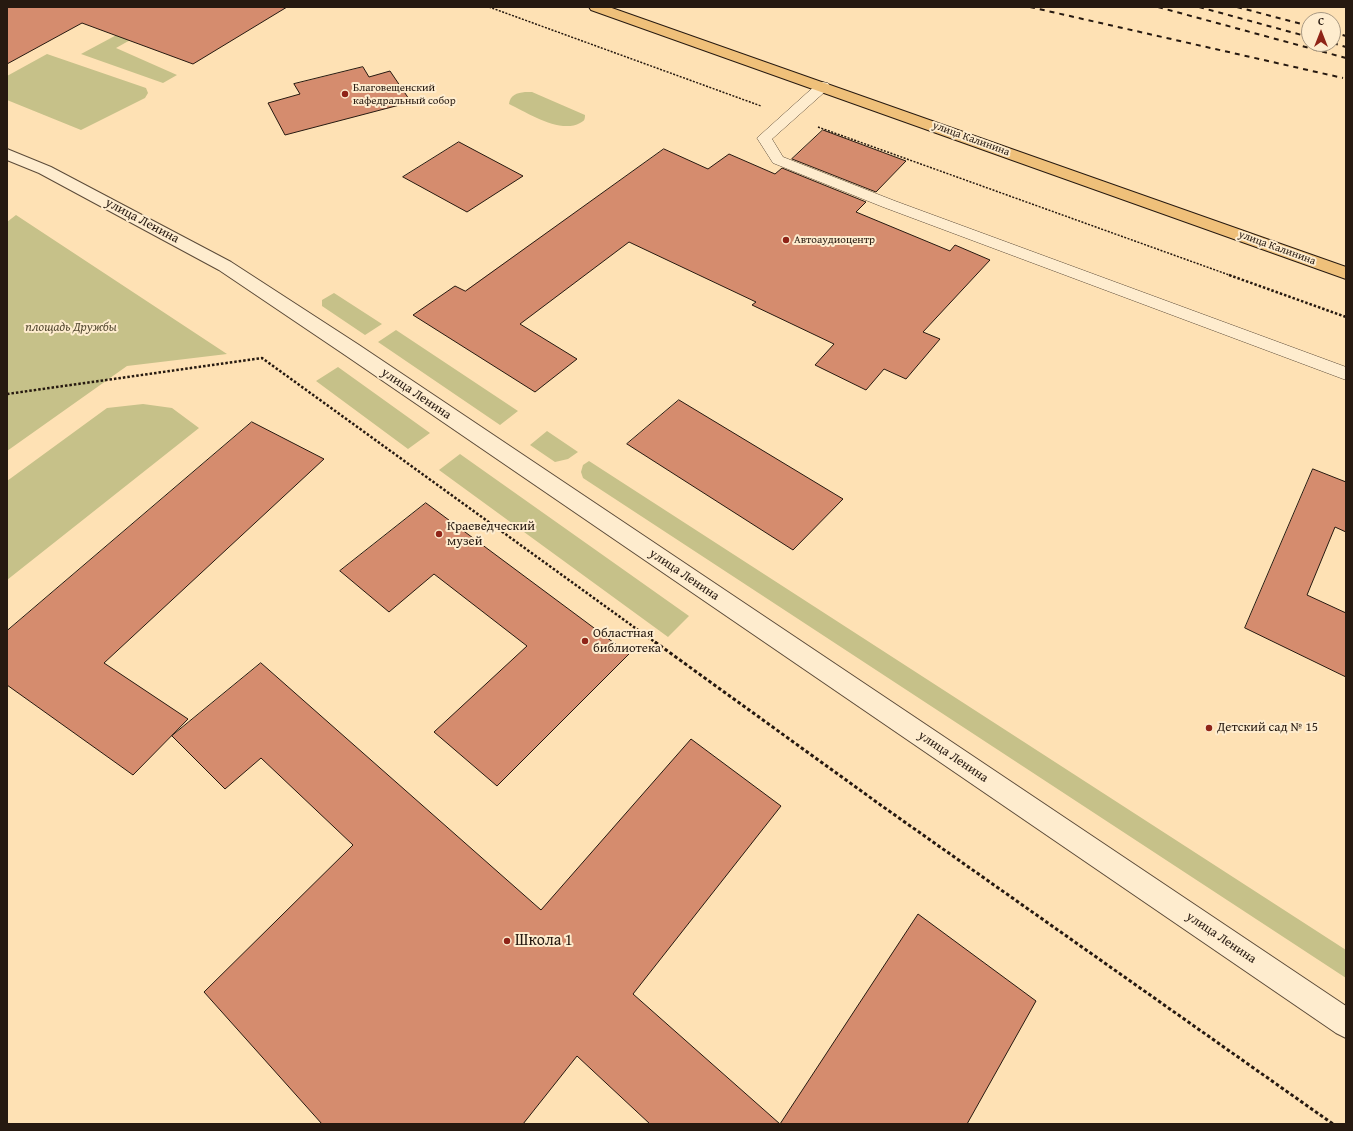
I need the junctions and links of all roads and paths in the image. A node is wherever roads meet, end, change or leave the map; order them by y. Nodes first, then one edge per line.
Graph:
1 (489, 7) edge
2 (596, 7) edge
3 (823, 86) junction
4 (788, 116) junction
5 (7, 154) edge
6 (1346, 273) edge
7 (1346, 317) edge
8 (1346, 374) edge
9 (7, 394) edge
10 (1346, 1023) edge
11 (1333, 1124) edge

1 - 4 path
2 - 3 main road, улица Калинина
3 - 4 lane
3 - 6 main road, улица Калинина
4 - 7 path
4 - 8 lane
5 - 10 street, улица Ленина
9 - 11 path

